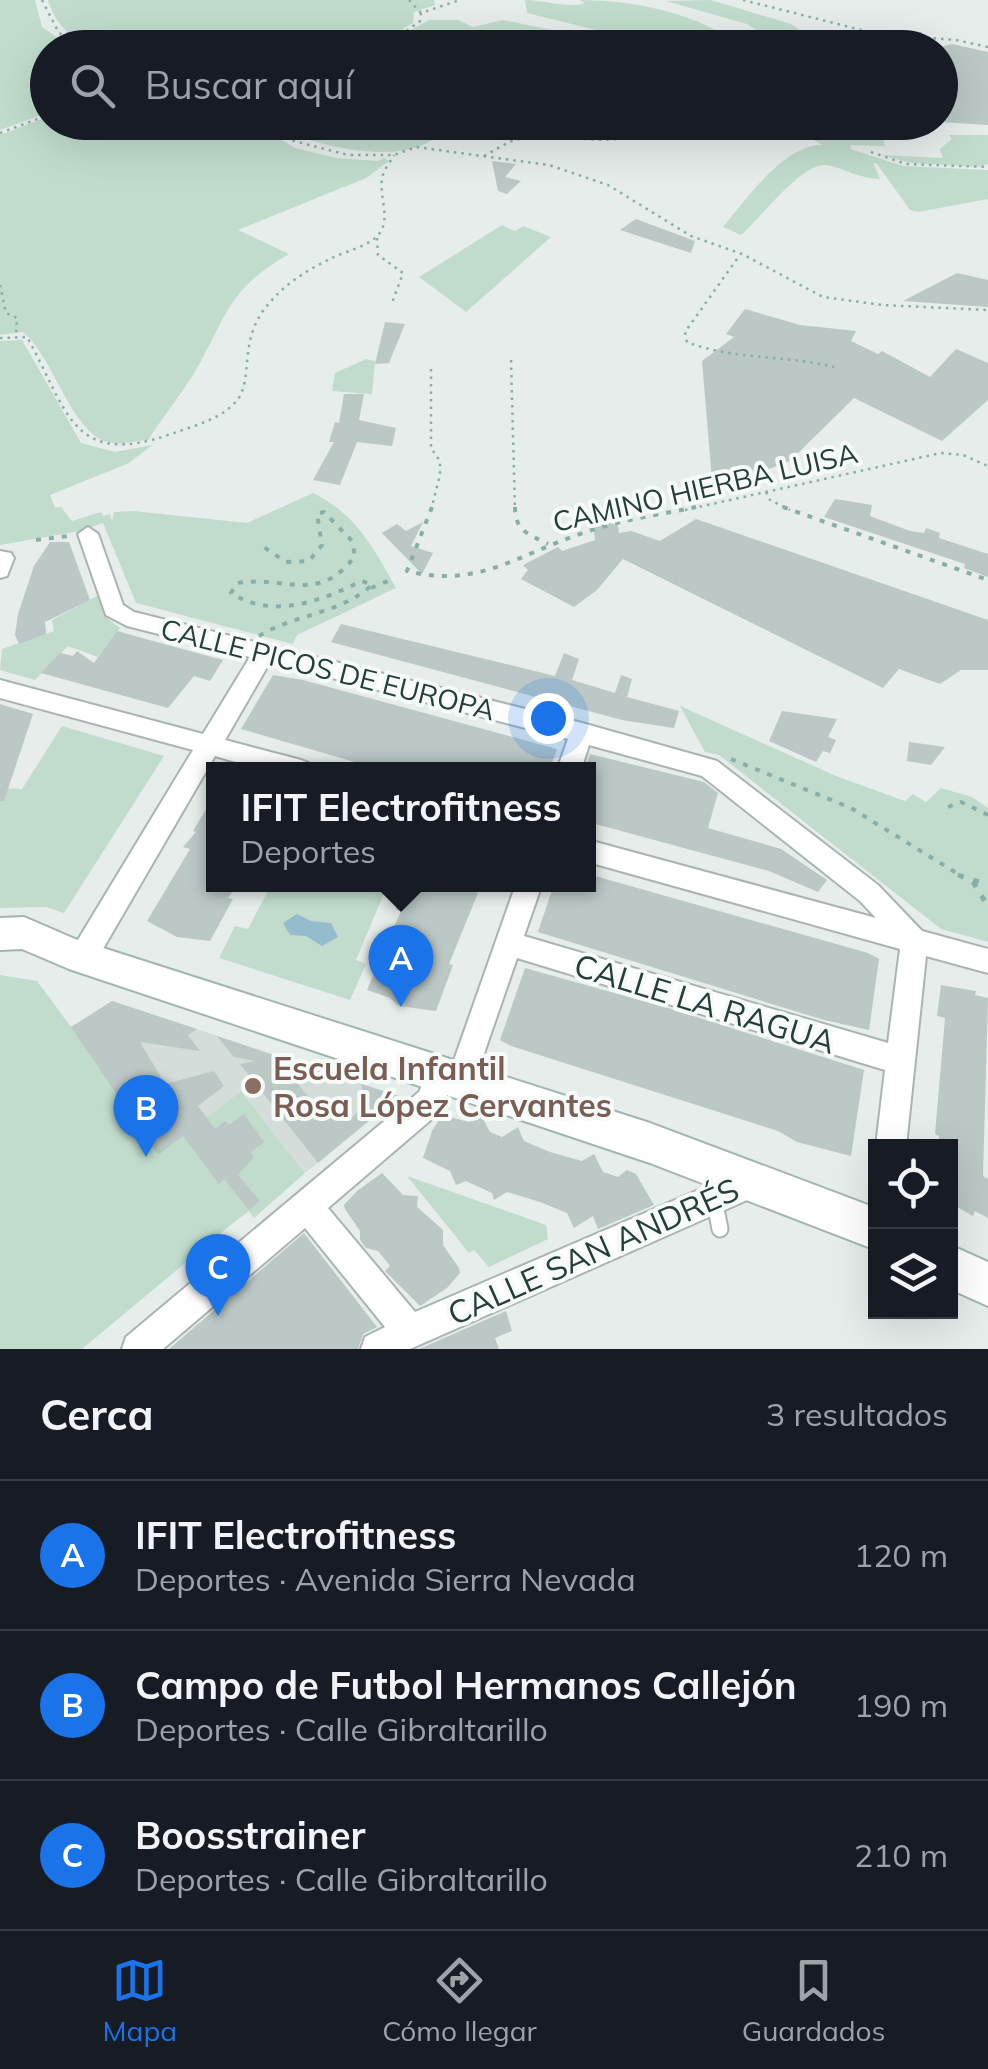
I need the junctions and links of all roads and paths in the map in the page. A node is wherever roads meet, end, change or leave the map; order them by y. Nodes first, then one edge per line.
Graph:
1 (42, 0) edge
2 (409, 0) edge
3 (460, 0) edge
4 (743, 0) edge
5 (421, 12) junction
6 (56, 30) edge
7 (408, 30) edge
8 (861, 30) edge
9 (958, 40) edge
10 (988, 47) edge
11 (30, 122) edge
12 (0, 133) edge
13 (290, 140) edge
14 (523, 140) edge
15 (871, 152) dead end
16 (394, 155) junction
17 (484, 156) junction
18 (988, 166) edge
19 (378, 238) junction
20 (737, 259) dead end
21 (0, 285) edge
22 (392, 303) dead end
23 (988, 310) edge
24 (16, 337) junction
25 (0, 338) edge
26 (511, 360) dead end
27 (432, 365) dead end
28 (834, 367) dead end
29 (988, 466) edge
30 (766, 492) junction
31 (83, 534) joint
32 (36, 540) dead end
33 (548, 544) junction
34 (262, 546) dead end
35 (0, 558) edge
36 (0, 571) edge
37 (395, 578) dead end
38 (988, 580) edge
39 (371, 588) junction
40 (260, 646) junction
41 (0, 689) edge
42 (582, 732) junction
43 (210, 744) junction
44 (719, 756) dead end
45 (272, 762) edge
46 (572, 762) edge
47 (948, 807) dead end
48 (988, 815) edge
49 (596, 854) edge
50 (973, 882) junction
51 (988, 886) edge
52 (527, 892) edge
53 (980, 895) junction
54 (988, 898) edge
55 (988, 906) edge
56 (0, 934) edge
57 (914, 941) junction
58 (508, 944) junction
59 (0, 955) edge
60 (76, 955) junction
61 (988, 961) edge
62 (902, 1061) junction
63 (451, 1077) junction
64 (892, 1139) edge
65 (755, 1180) junction
66 (307, 1206) junction
67 (874, 1229) edge
68 (958, 1270) edge
69 (988, 1285) edge
70 (410, 1331) junction
71 (138, 1349) edge
72 (377, 1349) edge

1 - 6 path
2 - 5 path
3 - 5 path
4 - 8 path
5 - 7 path
9 - 10 path
11 - 12 path
13 - 16 path
14 - 17 path
15 - 18 path
16 - 17 path
16 - 19 path
17 - 23 path
19 - 22 path
19 - 24 path
20 - 28 path
21 - 24 path
24 - 25 path
26 - 33 path
27 - 33 path, CAMINO HIERBA LUISA
29 - 30 path, CAMINO HIERBA LUISA
30 - 33 path, CAMINO HIERBA LUISA
30 - 38 path
31 - 32 path
31 - 40 street, CALLE PICOS DE EUROPA
34 - 39 path
35 - 36 street
37 - 39 path
39 - 40 path
40 - 42 street, CALLE PICOS DE EUROPA
40 - 43 street
41 - 43 street
42 - 46 street
42 - 57 street, CALLE PICOS DE EUROPA
43 - 45 street
43 - 60 street
44 - 50 path
47 - 48 path
49 - 57 street
50 - 51 path
50 - 53 path
52 - 58 street
53 - 54 path
53 - 55 path
56 - 60 main road
57 - 61 street
57 - 62 street
58 - 62 street, CALLE LA RAGUA
58 - 63 street
59 - 60 main road
60 - 63 main road
62 - 64 street
63 - 65 main road
63 - 66 street
65 - 67 main road
65 - 70 street, CALLE SAN ANDRÉS
66 - 70 street
66 - 71 street
68 - 69 main road
70 - 72 street, CALLE SAN ANDRÉS

